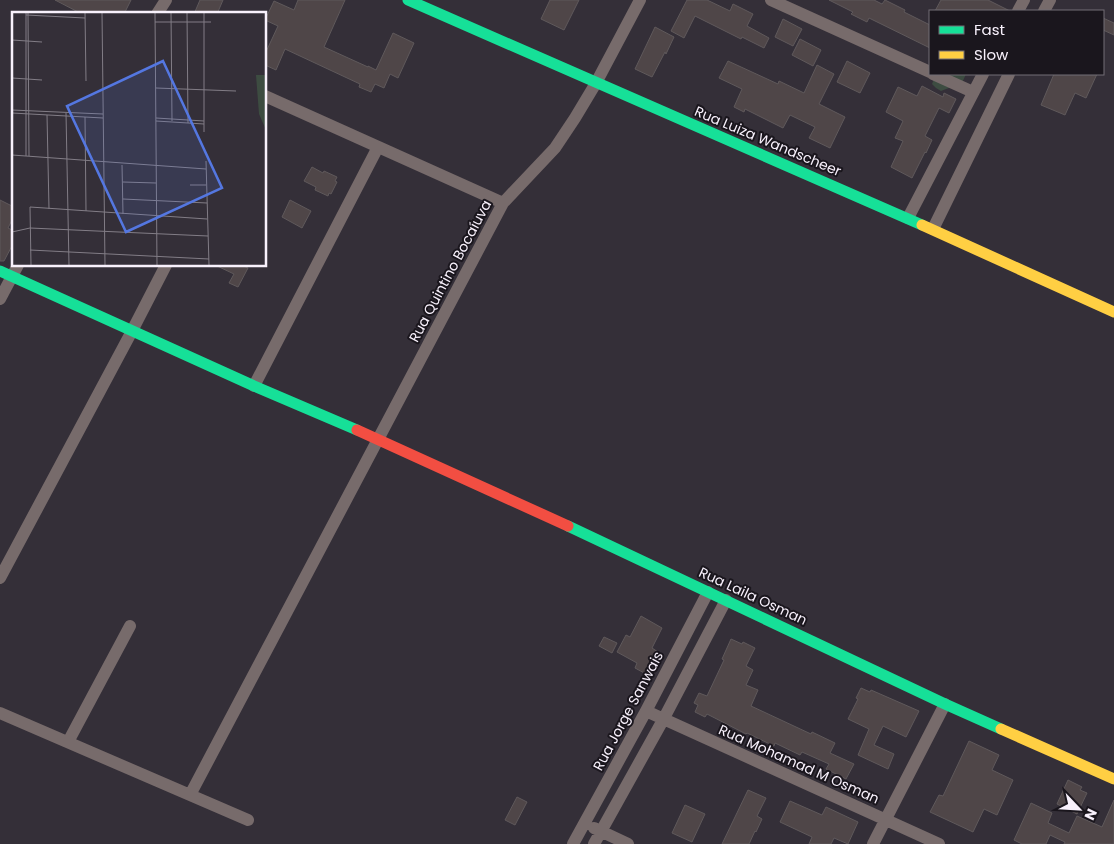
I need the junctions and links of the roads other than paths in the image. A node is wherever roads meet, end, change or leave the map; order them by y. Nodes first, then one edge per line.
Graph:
1 (166, 0) edge
2 (408, 0) edge
3 (640, 0) edge
4 (771, 0) edge
5 (158, 12) edge
6 (929, 72) edge
7 (936, 75) edge
8 (982, 75) edge
9 (1009, 75) edge
10 (596, 83) junction
11 (973, 92) junction
12 (266, 96) edge
13 (378, 147) junction
14 (503, 203) junction
15 (908, 218) junction
16 (933, 229) junction
17 (165, 266) edge
18 (0, 271) edge
19 (15, 271) edge
20 (0, 299) edge
21 (1114, 312) edge
22 (132, 330) junction
23 (254, 386) junction
24 (379, 439) junction
25 (0, 578) edge
26 (708, 592) junction
27 (726, 600) junction
28 (130, 626) dead end
29 (945, 704) junction
30 (646, 711) junction
31 (0, 713) edge
32 (663, 720) junction
33 (68, 742) junction
34 (1114, 780) edge
35 (190, 795) junction
36 (248, 820) dead end
37 (885, 820) junction
38 (584, 822) junction
39 (600, 832) junction
40 (573, 844) edge
41 (594, 844) edge
42 (628, 844) edge
43 (873, 844) edge
44 (939, 844) edge

1 - 5 street
2 - 10 street, Rua Luiza Wandscheer
3 - 10 street, Rua Quintino Bocaíuva
4 - 6 street
7 - 11 street
8 - 11 street
9 - 16 street
10 - 14 street, Rua Quintino Bocaíuva
10 - 15 street, Rua Luiza Wandscheer
11 - 15 street
12 - 13 street
13 - 14 street
13 - 23 street
14 - 24 street, Rua Quintino Bocaíuva
15 - 16 street, Rua Luiza Wandscheer
16 - 21 street, Rua Luiza Wandscheer
17 - 22 street
18 - 19 street, Rua Laila Osman
19 - 20 street
19 - 22 street, Rua Laila Osman
22 - 23 street, Rua Laila Osman
22 - 25 street
23 - 24 street, Rua Laila Osman
24 - 26 street, Rua Laila Osman
24 - 35 street, Rua Quintino Bocaíuva
26 - 27 street, Rua Laila Osman
26 - 30 street, Rua Jorge Sanwais
27 - 29 street, Rua Laila Osman
27 - 32 street
28 - 33 street
29 - 34 street, Rua Laila Osman
29 - 37 street
30 - 32 street, Rua Mohamad M Osman
30 - 38 street, Rua Jorge Sanwais
31 - 33 street
32 - 37 street, Rua Mohamad M Osman
32 - 39 street
33 - 35 street
35 - 36 street
37 - 43 street
37 - 44 street, Rua Mohamad M Osman
38 - 39 street
38 - 40 street, Rua Jorge Sanwais
39 - 41 street
39 - 42 street

